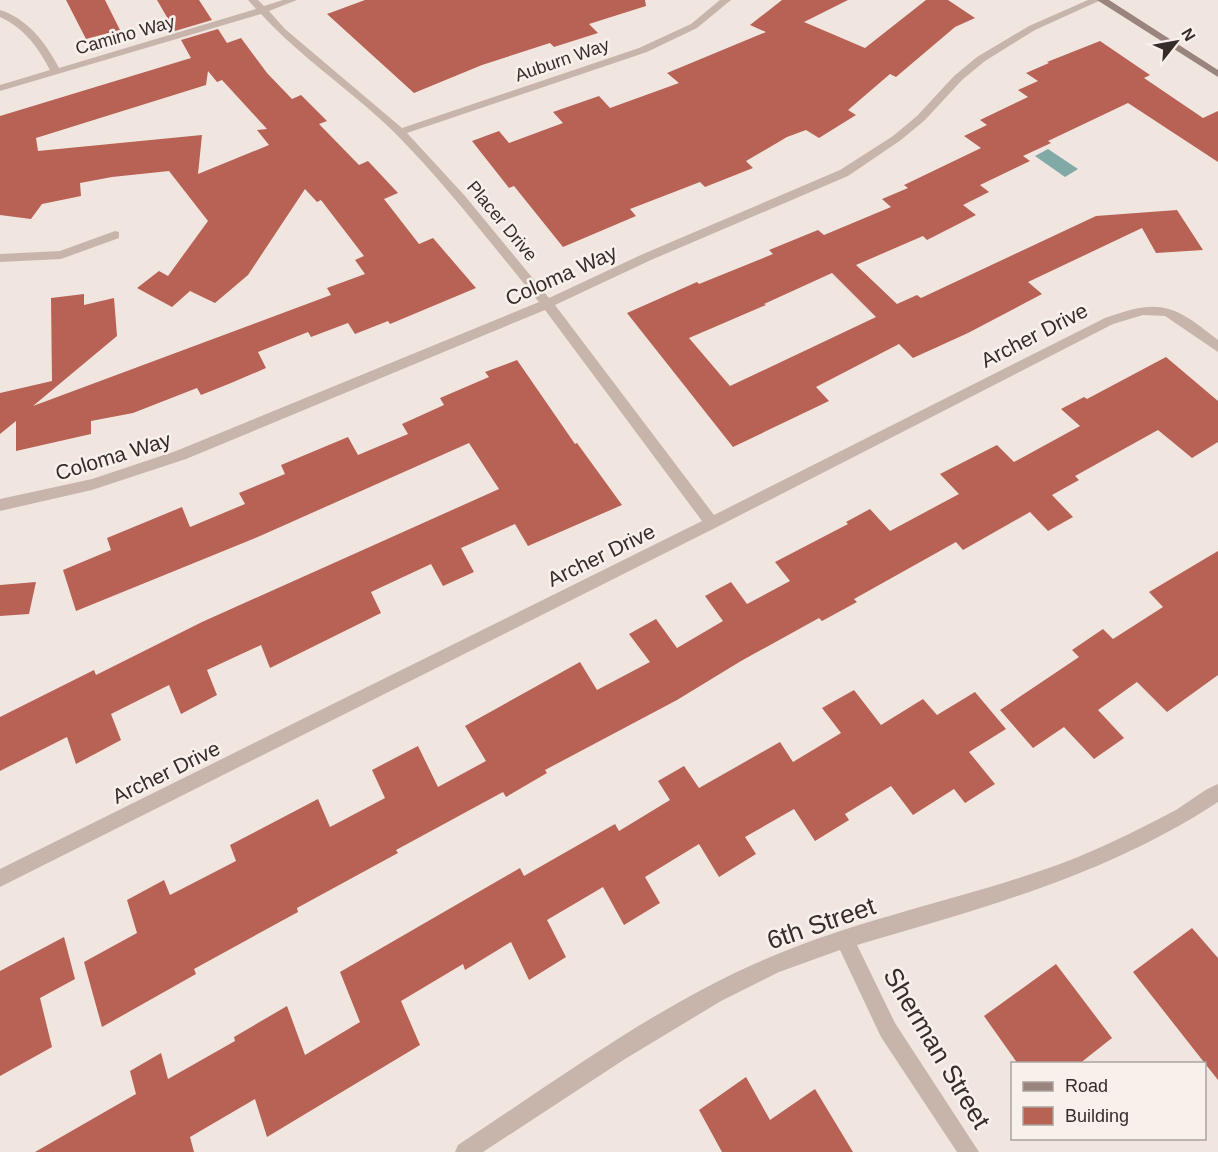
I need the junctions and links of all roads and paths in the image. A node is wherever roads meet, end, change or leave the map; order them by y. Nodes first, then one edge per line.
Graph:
1 (253, 0) edge
2 (292, 0) edge
3 (726, 0) edge
4 (1096, 0) edge
5 (1102, 0) edge
6 (262, 10) junction
7 (0, 13) edge
8 (56, 72) junction
9 (1218, 74) edge
10 (0, 87) edge
11 (400, 132) junction
12 (115, 235) dead end
13 (0, 258) edge
14 (547, 304) junction
15 (1218, 347) edge
16 (0, 505) edge
17 (712, 523) junction
18 (1218, 792) edge
19 (0, 878) edge
20 (844, 939) junction
21 (465, 1152) edge
22 (969, 1152) edge

1 - 6 street, Placer Drive
2 - 6 street, Camino Way
3 - 11 street, Auburn Way
4 - 14 street, Coloma Way
5 - 9 main road
6 - 8 street, Camino Way
6 - 11 street, Placer Drive
7 - 8 street
8 - 10 street, Camino Way
11 - 14 street, Placer Drive
12 - 13 street
14 - 16 street, Coloma Way
14 - 17 street, Placer Drive
15 - 17 street, Archer Drive
17 - 19 street, Archer Drive
18 - 20 street, 6th Street
20 - 21 street, 6th Street
20 - 22 street, Sherman Street

